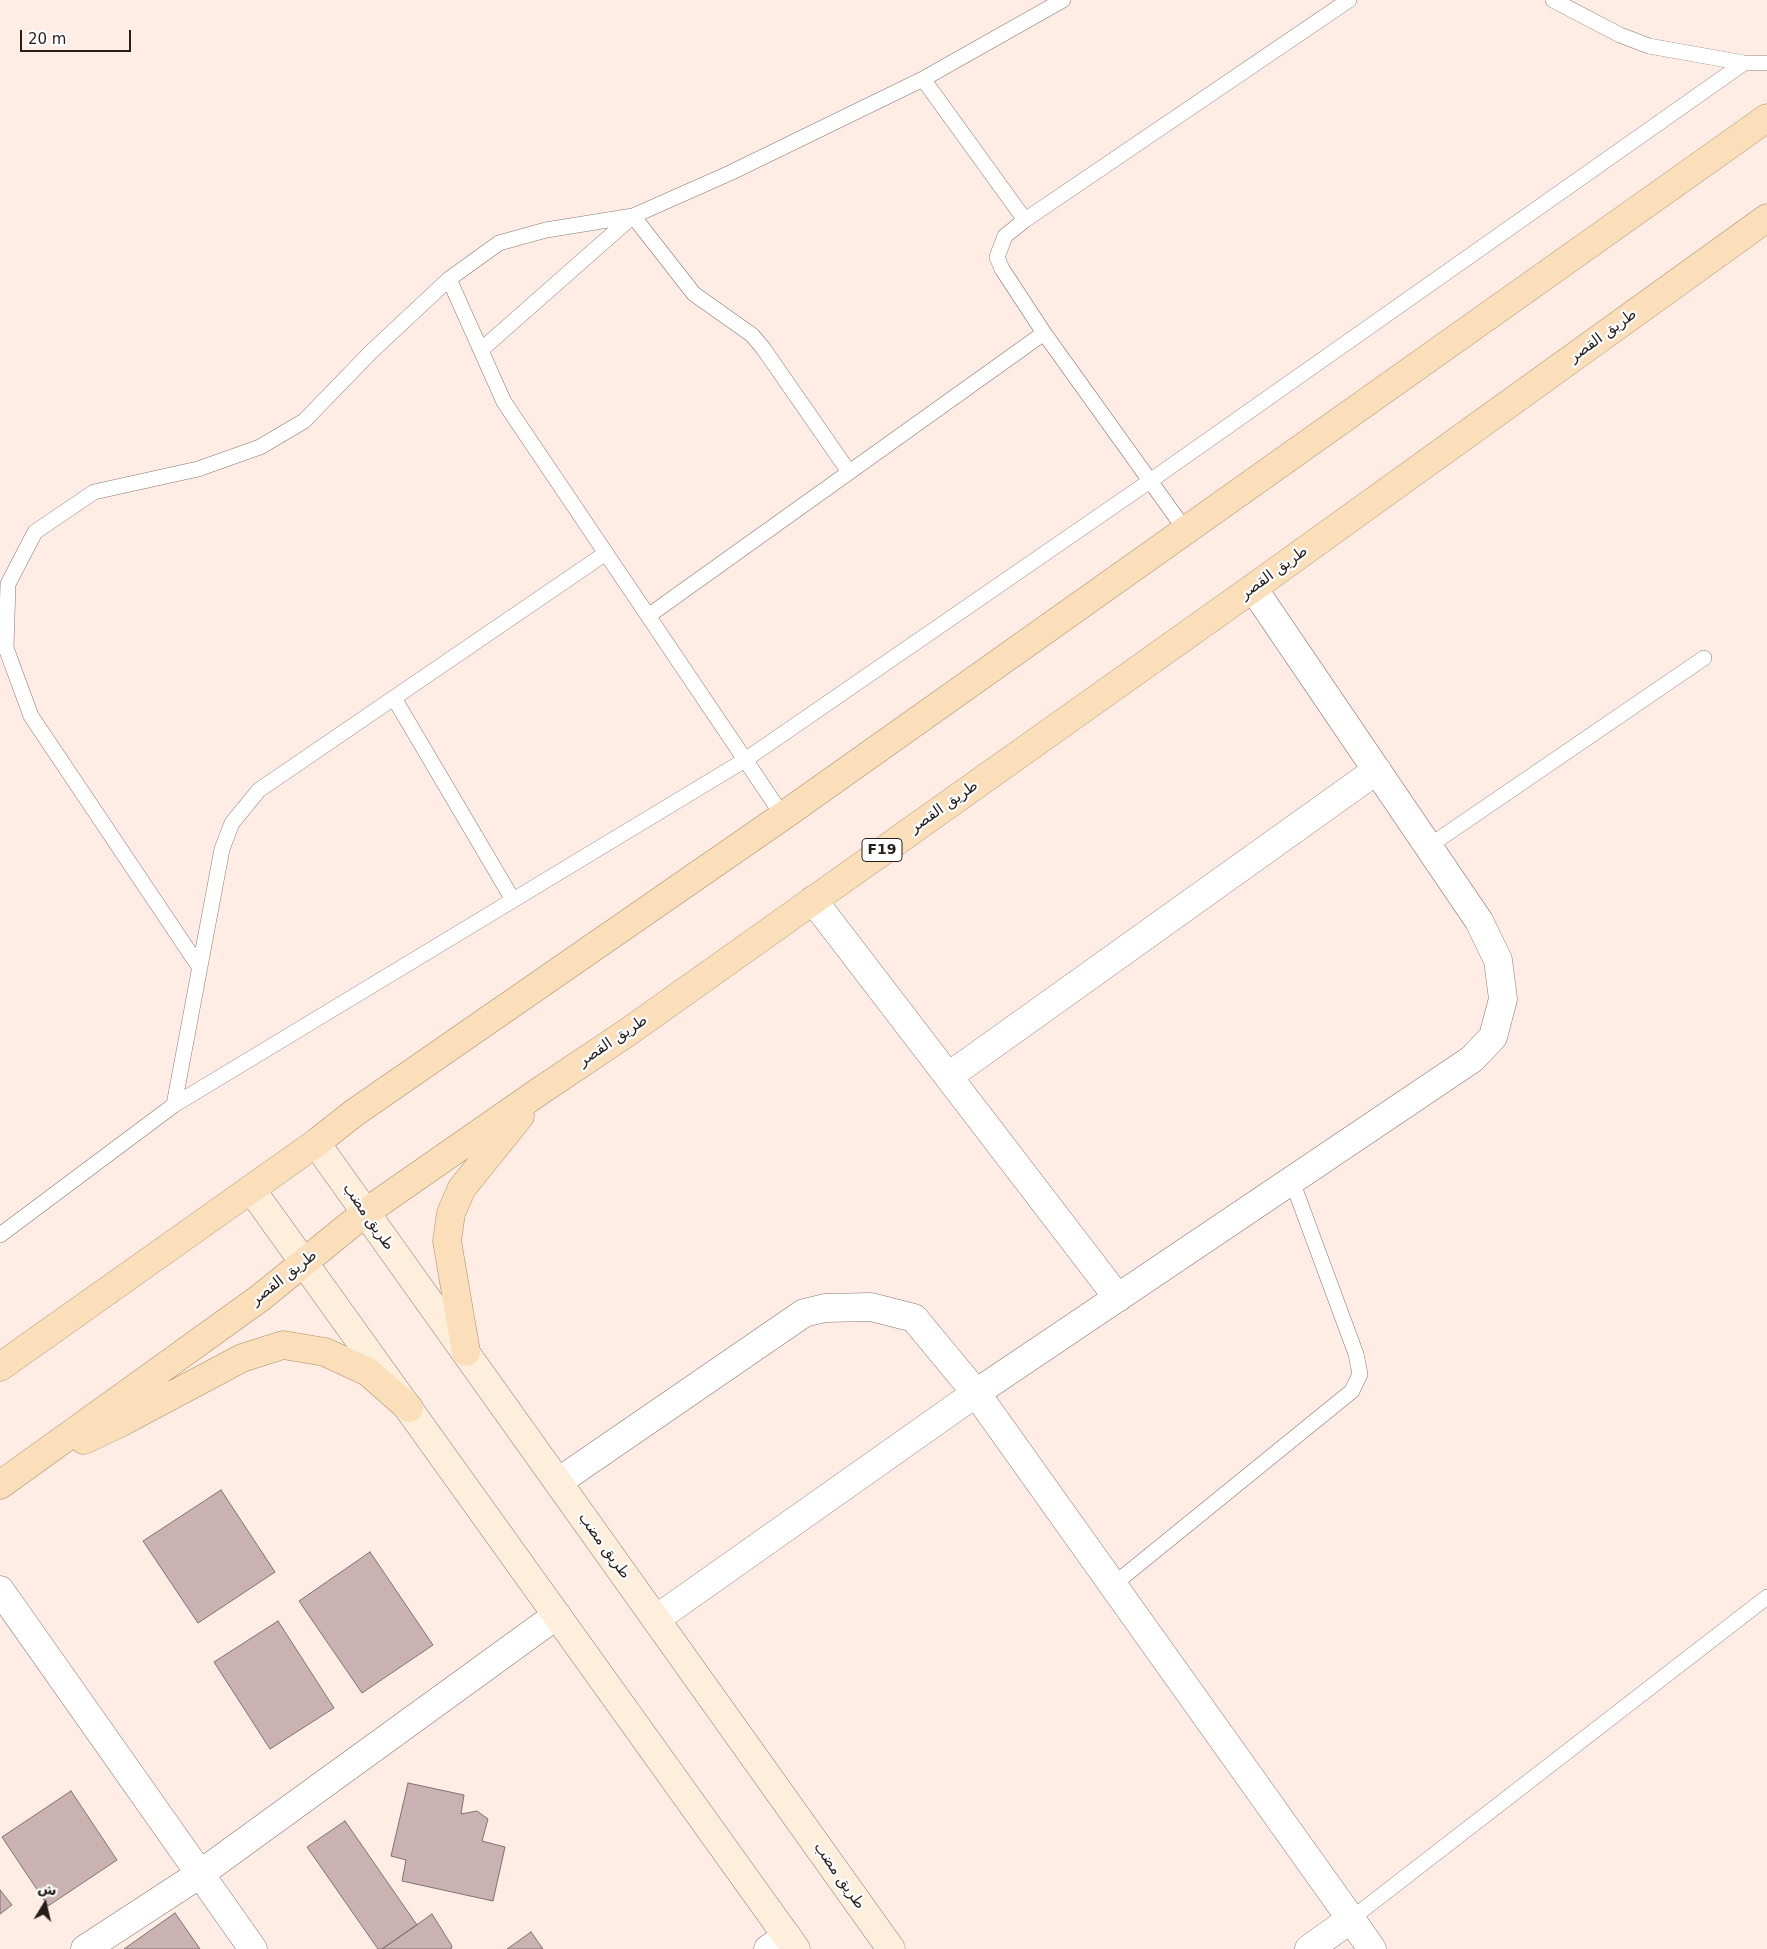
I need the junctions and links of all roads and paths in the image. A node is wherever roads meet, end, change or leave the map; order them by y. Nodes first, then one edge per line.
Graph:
1 (1063, 0) edge
2 (1349, 0) edge
3 (1553, 0) edge
4 (1744, 63) junction
5 (1767, 64) edge
6 (923, 79) junction
7 (1767, 118) edge
8 (632, 216) junction
9 (1767, 218) edge
10 (1026, 220) junction
11 (449, 279) junction
12 (1044, 333) junction
13 (481, 350) junction
14 (849, 472) junction
15 (1150, 481) junction
16 (1186, 531) junction
17 (606, 553) junction
18 (1253, 588) junction
19 (648, 616) junction
20 (1704, 658) dead end
21 (394, 698) junction
22 (745, 760) junction
23 (1377, 770) junction
24 (783, 816) junction
25 (1429, 846) junction
26 (513, 900) junction
27 (813, 900) junction
28 (200, 968) junction
29 (949, 1076) junction
30 (540, 1091) junction
31 (174, 1105) junction
32 (316, 1143) junction
33 (1292, 1181) junction
34 (251, 1189) junction
35 (366, 1212) junction
36 (0, 1235) edge
37 (304, 1262) junction
38 (1118, 1298) junction
39 (466, 1352) junction
40 (0, 1367) edge
41 (976, 1393) junction
42 (408, 1408) junction
43 (22, 1470) junction
44 (558, 1482) junction
45 (0, 1486) edge
46 (1113, 1585) junction
47 (0, 1590) edge
48 (1767, 1597) edge
49 (557, 1615) junction
50 (656, 1619) junction
51 (200, 1874) junction
52 (1351, 1919) junction
53 (784, 1945) edge
54 (85, 1949) edge
55 (253, 1949) edge
56 (892, 1949) edge
57 (1309, 1949) edge
58 (1372, 1949) edge

1 - 6 lane
2 - 10 lane
3 - 4 lane
4 - 5 lane
4 - 15 lane
6 - 8 lane
6 - 10 lane
7 - 16 main road
8 - 11 lane
8 - 13 lane
8 - 14 lane
9 - 18 main road, طريق القصر / F19
10 - 12 lane
11 - 13 lane
11 - 28 lane
12 - 14 lane
12 - 15 lane
13 - 17 lane
14 - 19 lane
15 - 16 lane
15 - 22 lane
16 - 24 main road
17 - 19 lane
17 - 21 lane
18 - 23 street
18 - 27 main road, طريق القصر / F19
19 - 22 lane
20 - 25 lane
21 - 26 lane
21 - 28 lane
22 - 24 lane
22 - 26 lane
23 - 25 street
23 - 29 street
24 - 32 main road
25 - 33 street
26 - 31 lane
27 - 29 street
27 - 30 main road, طريق القصر / F19
28 - 31 lane
29 - 38 street
30 - 35 main road, طريق القصر / F19
30 - 39 main road
31 - 36 lane
32 - 34 main road
32 - 35 main road, طريق مضب
33 - 38 street
33 - 46 lane
34 - 37 main road
34 - 40 main road
35 - 37 main road, طريق القصر / F19
35 - 39 main road, طريق مضب
37 - 42 main road
37 - 43 main road, طريق القصر / F19
38 - 41 street
39 - 44 main road, طريق مضب
41 - 44 street
41 - 46 street
41 - 50 street
42 - 43 main road
42 - 49 main road
43 - 45 main road, طريق القصر / F19
44 - 50 main road, طريق مضب
46 - 52 street
47 - 51 street
48 - 52 lane
49 - 51 street
49 - 53 main road
50 - 56 main road, طريق مضب
51 - 54 street
51 - 55 street
52 - 57 street
52 - 58 street

